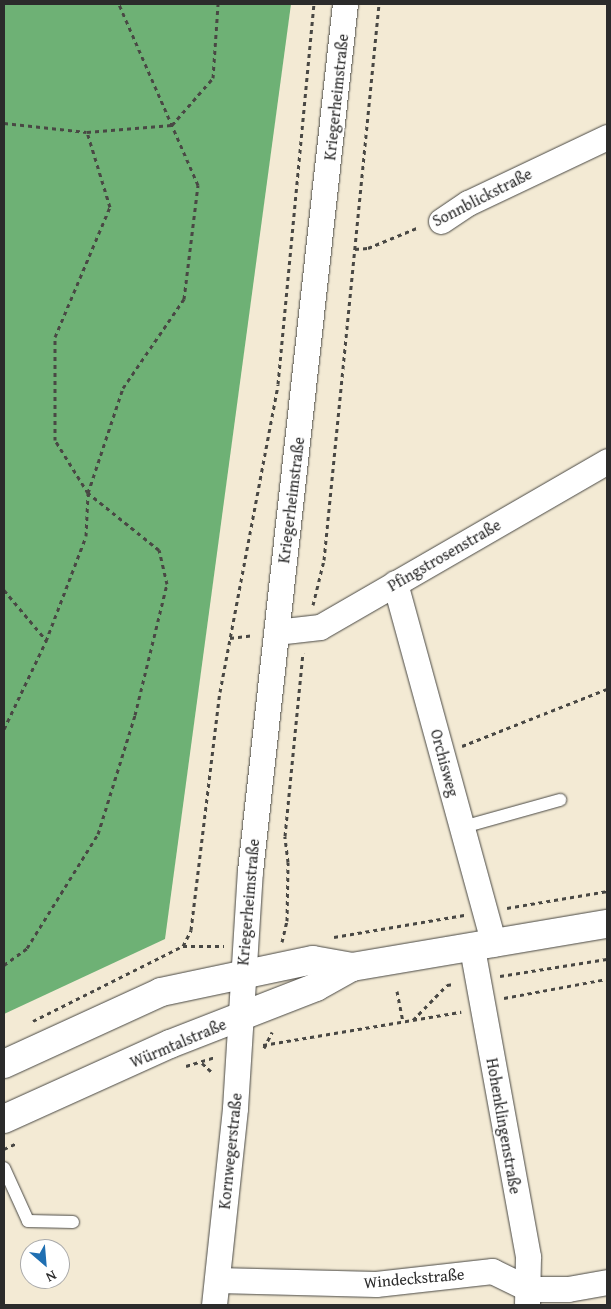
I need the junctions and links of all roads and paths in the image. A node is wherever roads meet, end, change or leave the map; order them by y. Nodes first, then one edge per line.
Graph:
1 (119, 4) edge
2 (218, 4) edge
3 (314, 4) edge
4 (345, 4) edge
5 (379, 4) edge
6 (4, 123) edge
7 (172, 125) junction
8 (87, 132) junction
9 (607, 138) edge
10 (441, 221) joint
11 (356, 248) junction
12 (607, 461) edge
13 (88, 493) junction
14 (395, 583) junction
15 (4, 590) edge
16 (307, 630) junction
17 (276, 632) junction
18 (46, 641) junction
19 (607, 689) edge
20 (4, 729) edge
21 (443, 754) junction
22 (560, 800) dead end
23 (463, 827) junction
24 (607, 891) edge
25 (486, 911) junction
26 (607, 924) edge
27 (326, 939) dead end
28 (290, 944) dead end
29 (183, 946) dead end
30 (483, 946) junction
31 (607, 959) edge
32 (4, 965) edge
33 (352, 967) junction
34 (607, 979) edge
35 (397, 991) dead end
36 (479, 991) junction
37 (241, 995) junction
38 (413, 1020) junction
39 (403, 1021) junction
40 (238, 1050) junction
41 (4, 1064) edge
42 (4, 1119) edge
43 (4, 1168) edge
44 (74, 1222) dead end
45 (217, 1280) junction
46 (607, 1282) edge
47 (528, 1297) edge
48 (214, 1305) edge

1 - 7 path
2 - 7 path
3 - 29 path
4 - 17 street, Kriegerheimstraße
5 - 11 path
6 - 8 path
7 - 8 path
7 - 13 path
8 - 13 path
9 - 10 street, Sonnblickstraße
10 - 11 path, Sonnblickstraße
11 - 16 path
12 - 14 street, Pfingstrosenstraße
13 - 18 path
13 - 32 path
14 - 16 street, Pfingstrosenstraße
14 - 21 street, Orchisweg
15 - 18 path
16 - 17 street, Pfingstrosenstraße
16 - 28 path
17 - 37 street, Kriegerheimstraße
18 - 20 path
19 - 21 path
21 - 23 street, Orchisweg
22 - 23 lane
23 - 25 street, Orchisweg
24 - 25 path
25 - 27 path
25 - 30 street, Orchisweg
26 - 30 main road, Würmtalstraße
30 - 33 main road, Würmtalstraße
30 - 36 street, Hohenklingenstraße
31 - 36 path
33 - 37 main road, Würmtalstraße
33 - 37 main road, Würmtalstraße
34 - 36 path
35 - 39 path
36 - 38 path
36 - 38 path
36 - 47 street, Hohenklingenstraße
37 - 40 street, Kornwegerstraße
37 - 41 main road, Würmtalstraße
37 - 42 main road, Würmtalstraße
38 - 39 path
39 - 40 path
40 - 45 street, Kornwegerstraße
43 - 44 lane
45 - 47 street, Windeckstraße
45 - 48 street, Kornwegerstraße
46 - 47 street, Windeckstraße

